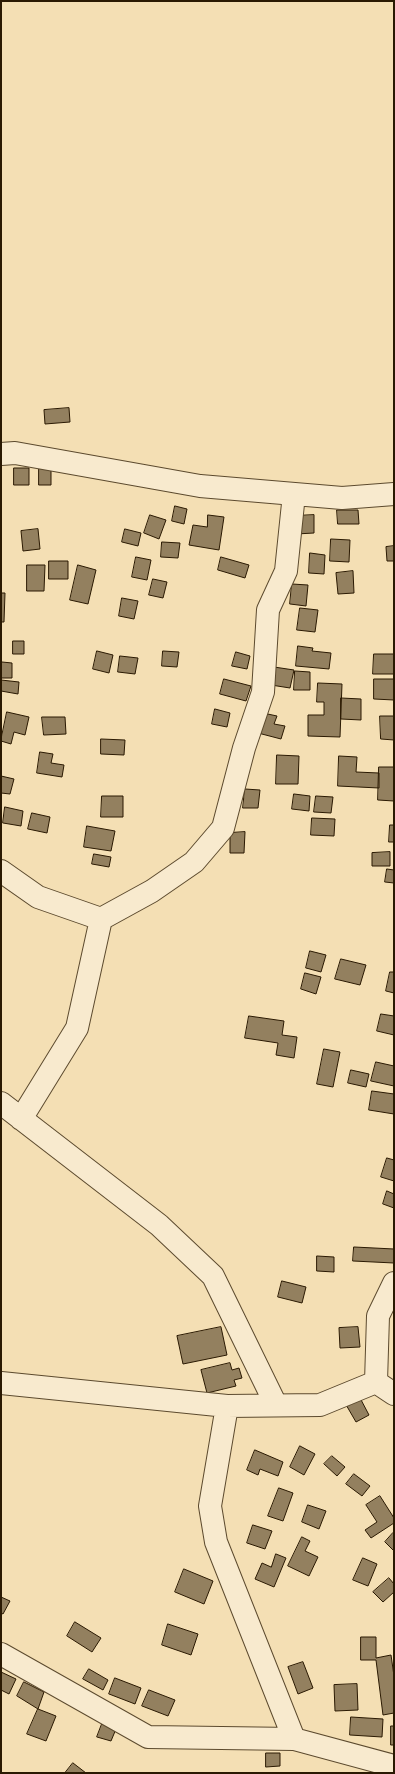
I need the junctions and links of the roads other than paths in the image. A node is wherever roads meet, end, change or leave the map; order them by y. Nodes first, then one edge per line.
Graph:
1 (1, 454) edge
2 (294, 494) junction
3 (394, 494) edge
4 (1, 871) edge
5 (101, 919) junction
6 (1, 1103) edge
7 (21, 1119) junction
8 (394, 1283) edge
9 (1, 1382) edge
10 (385, 1388) edge
11 (276, 1405) junction
12 (227, 1406) junction
13 (1, 1654) edge
14 (294, 1740) junction
15 (394, 1766) edge

1 - 2 street
2 - 3 street
2 - 5 street
4 - 5 street
5 - 7 street
6 - 7 street
7 - 11 street
8 - 10 street
9 - 12 street
10 - 11 street
11 - 12 street
12 - 14 street
13 - 14 street
14 - 15 street

